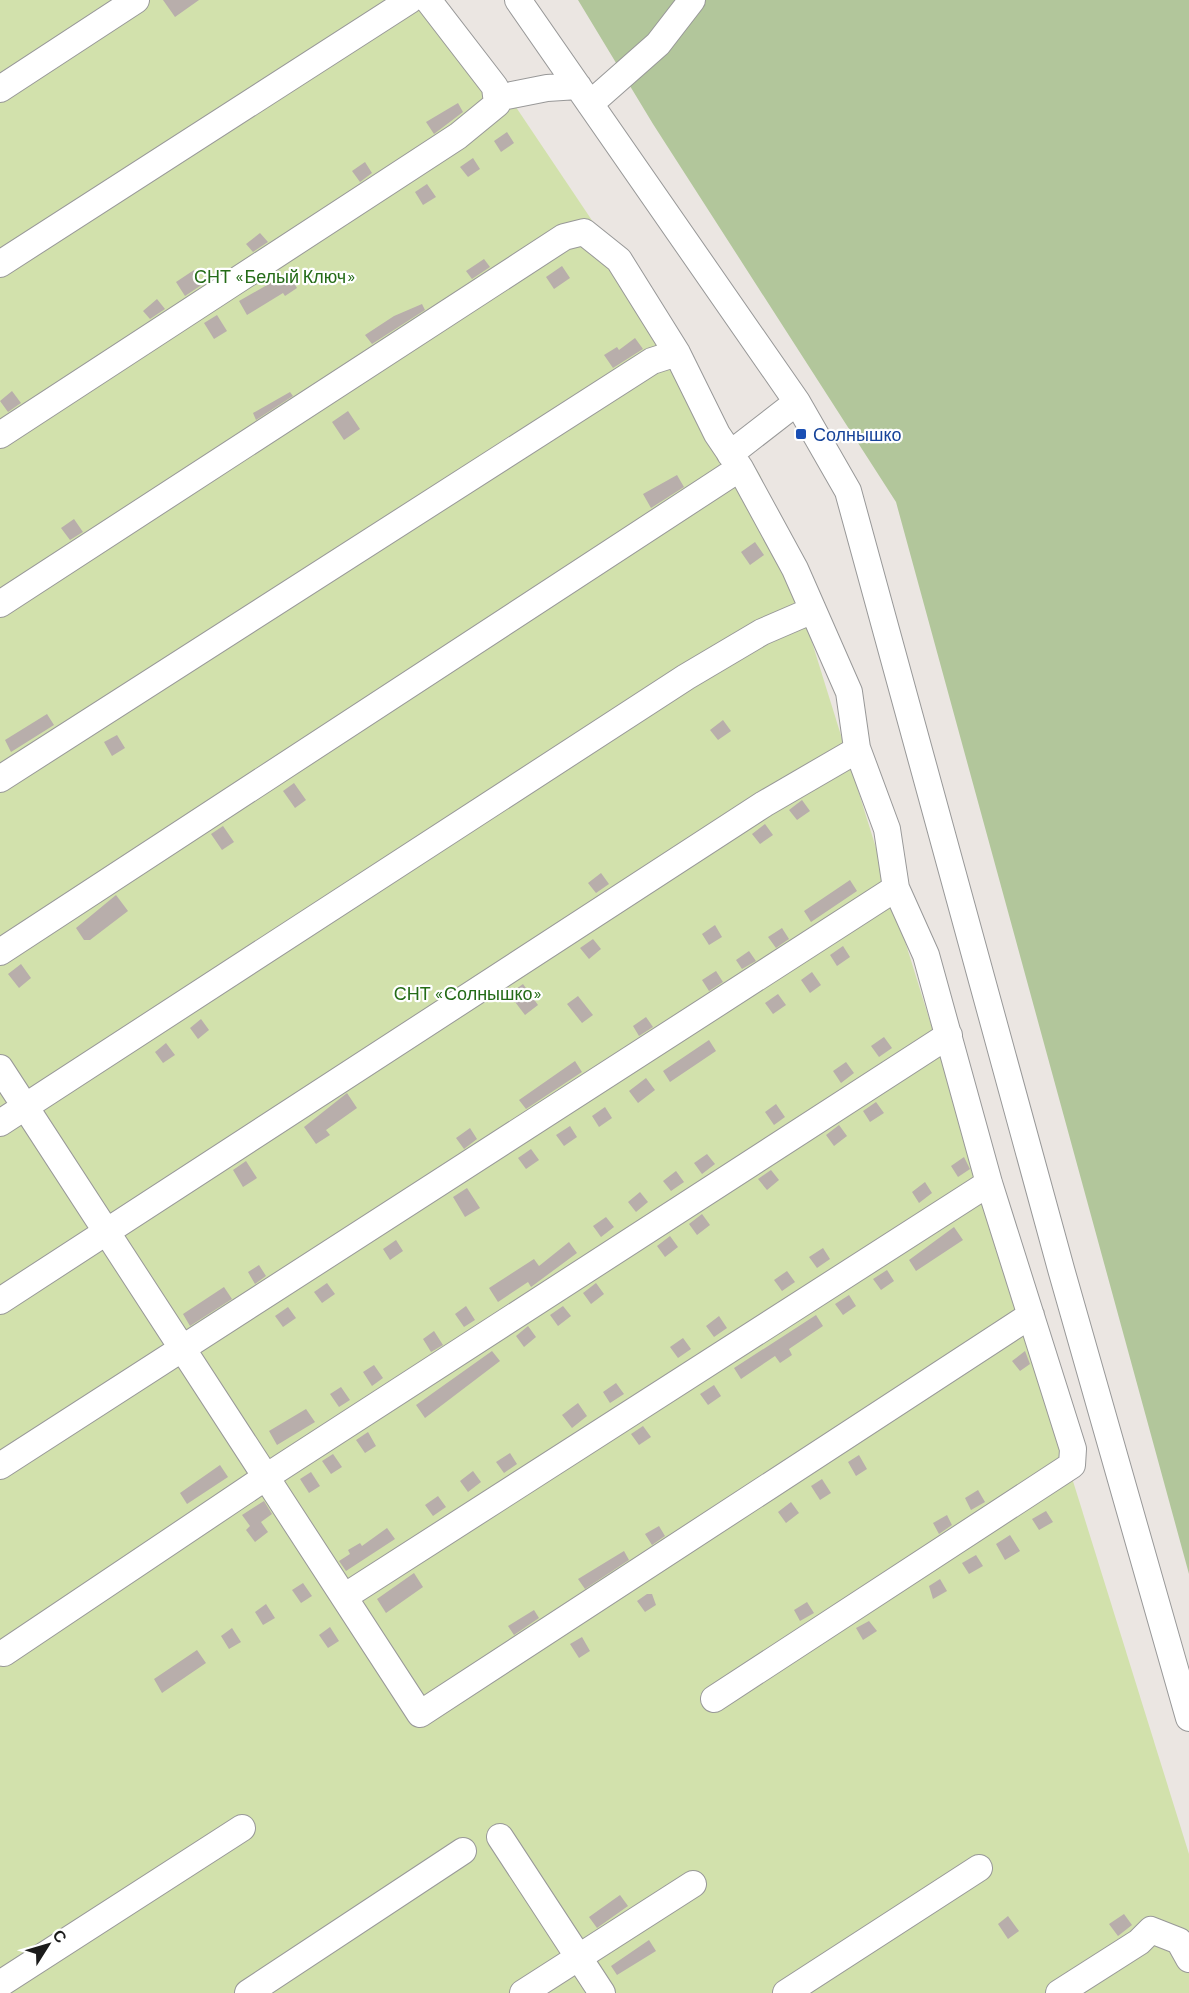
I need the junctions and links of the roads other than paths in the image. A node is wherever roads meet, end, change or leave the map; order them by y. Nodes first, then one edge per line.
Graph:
1 (136, 0) edge
2 (410, 0) edge
3 (428, 0) edge
4 (518, 0) edge
5 (692, 0) edge
6 (0, 89) edge
7 (584, 95) junction
8 (497, 98) junction
9 (0, 264) edge
10 (677, 352) junction
11 (798, 402) junction
12 (0, 435) edge
13 (735, 461) junction
14 (0, 604) edge
15 (813, 610) junction
16 (857, 750) junction
17 (0, 779) edge
18 (896, 888) junction
19 (0, 952) edge
20 (949, 1035) junction
21 (0, 1068) edge
22 (25, 1106) junction
23 (0, 1123) edge
24 (989, 1183) junction
25 (107, 1232) junction
26 (0, 1301) edge
27 (1031, 1315) junction
28 (182, 1347) junction
29 (0, 1466) edge
30 (266, 1477) junction
31 (344, 1596) junction
32 (4, 1653) dead end
33 (714, 1699) dead end
34 (1189, 1718) edge
35 (242, 1827) dead end
36 (500, 1837) dead end
37 (463, 1851) dead end
38 (979, 1868) dead end
39 (693, 1884) dead end
40 (579, 1957) junction
41 (1189, 1959) edge
42 (0, 1984) edge
43 (248, 1993) edge
44 (523, 1993) edge
45 (602, 1993) edge
46 (786, 1993) edge
47 (1059, 1993) edge

1 - 6 street
2 - 9 street
3 - 8 street
4 - 7 street
5 - 7 street
7 - 8 street
7 - 11 street
8 - 12 street
10 - 13 street
10 - 14 street
10 - 17 street
11 - 13 street
11 - 34 street
13 - 15 street
13 - 19 street
15 - 16 street
15 - 22 street
16 - 18 street
16 - 25 street
18 - 20 street
18 - 28 street
20 - 24 street
20 - 30 street
21 - 22 street
22 - 23 street
22 - 25 street
24 - 27 street
24 - 31 street
25 - 26 street
25 - 28 street
27 - 31 street
27 - 33 street
28 - 29 street
28 - 30 street
30 - 31 street
30 - 32 street
35 - 42 street
36 - 40 street
37 - 43 street
38 - 46 street
39 - 40 street
40 - 44 street
40 - 45 street
41 - 47 street

